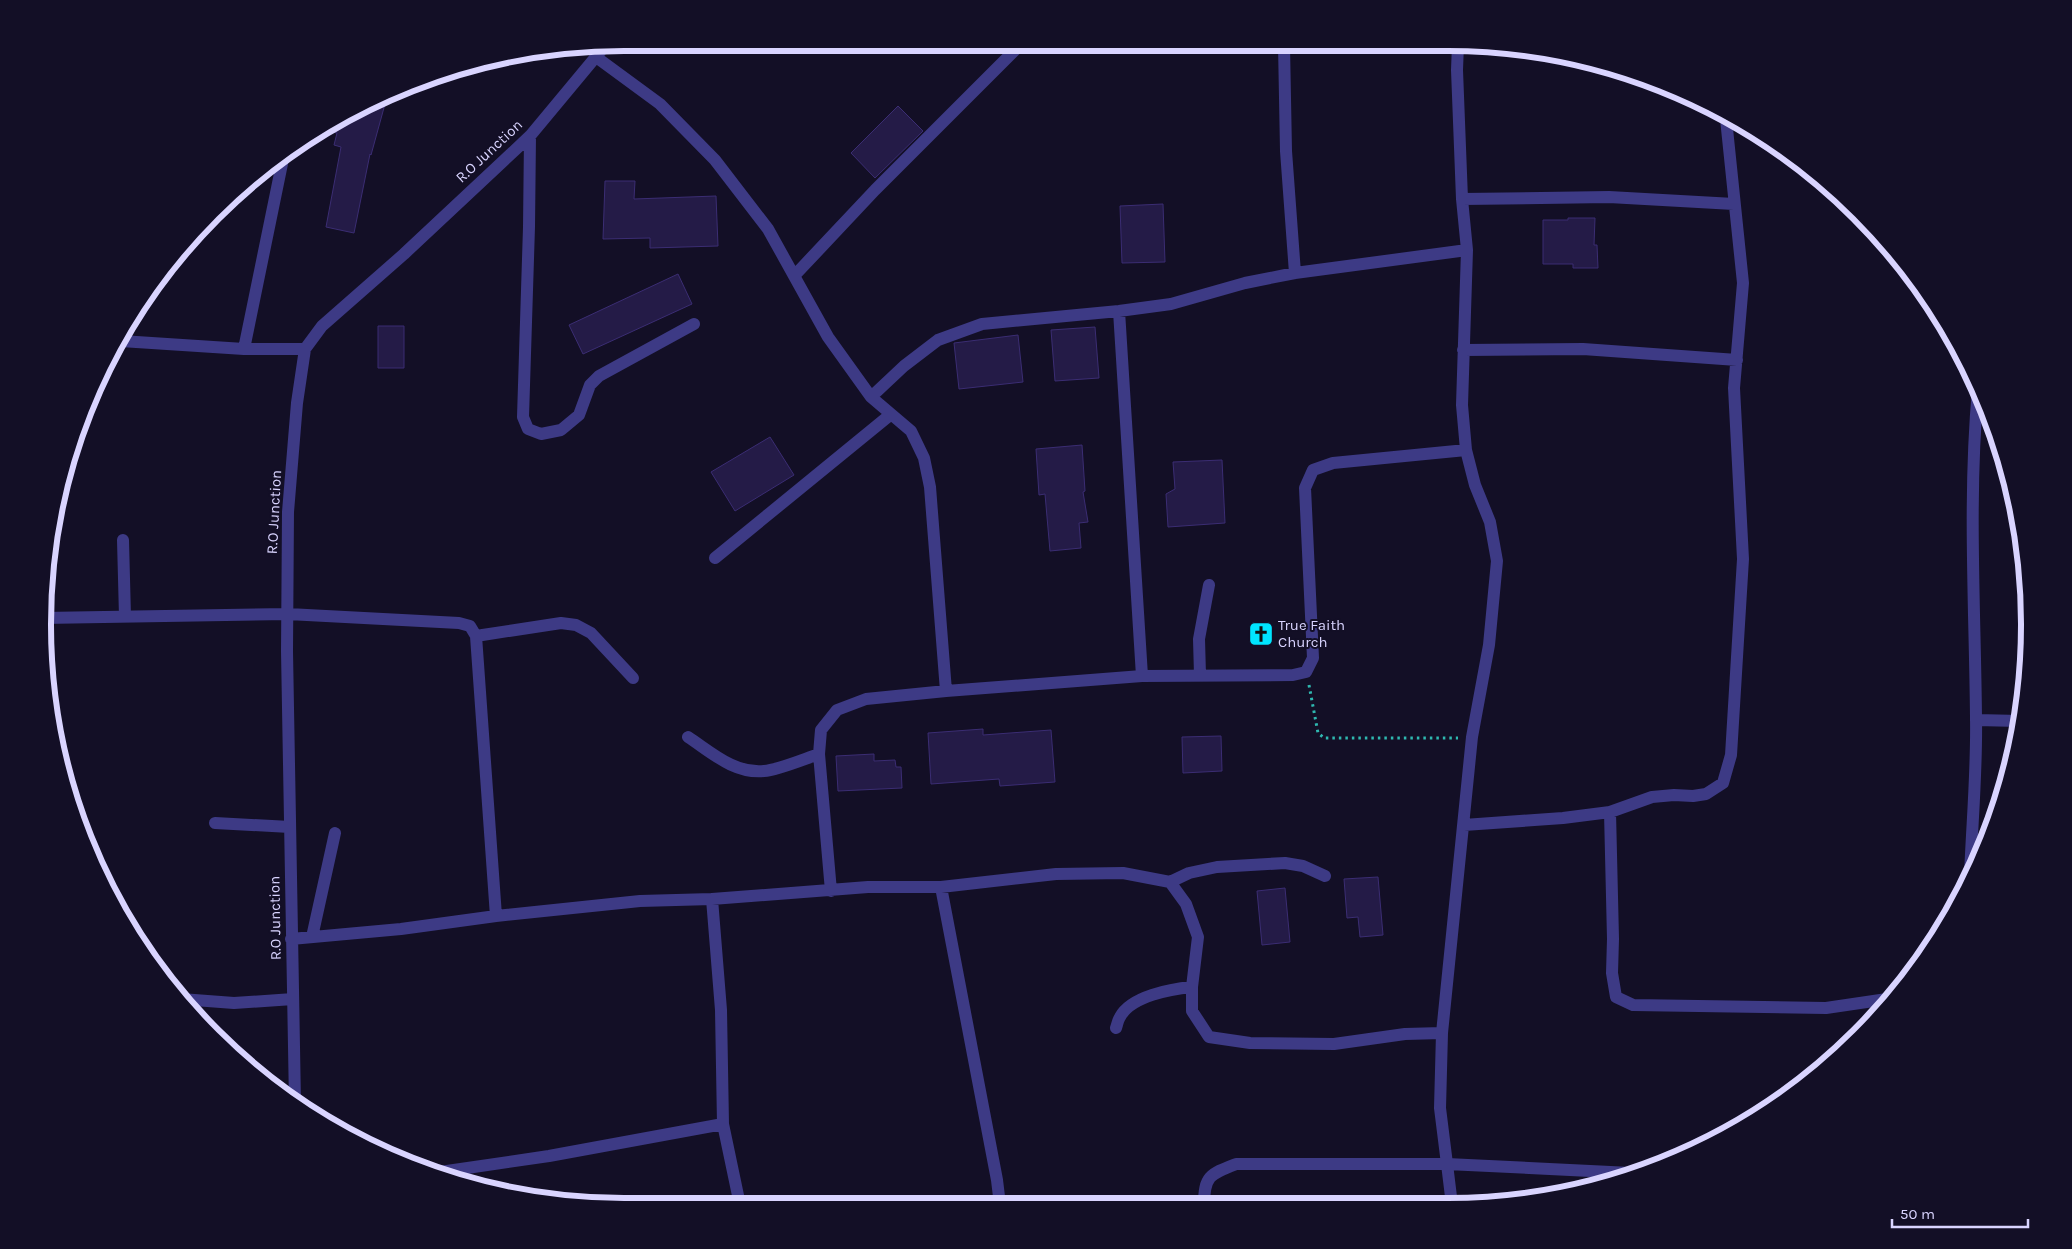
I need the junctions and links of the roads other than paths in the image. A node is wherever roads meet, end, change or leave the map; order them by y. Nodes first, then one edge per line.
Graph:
1 (1014, 51) edge
2 (1284, 51) edge
3 (1458, 51) edge
4 (600, 52) edge
5 (1726, 124) edge
6 (530, 136) junction
7 (282, 166) edge
8 (1462, 199) junction
9 (1734, 204) junction
10 (1467, 250) junction
11 (1295, 273) junction
12 (795, 276) junction
13 (1119, 311) junction
14 (694, 324) dead end
15 (126, 341) edge
16 (244, 349) junction
17 (305, 349) junction
18 (1463, 350) junction
19 (1737, 360) junction
20 (871, 397) junction
21 (1977, 404) edge
22 (890, 415) junction
23 (1466, 450) junction
24 (123, 540) dead end
25 (715, 558) dead end
26 (1208, 585) dead end
27 (288, 614) junction
28 (125, 617) junction
29 (51, 618) edge
30 (476, 636) junction
31 (1200, 675) junction
32 (1142, 676) junction
33 (633, 678) dead end
34 (946, 691) junction
35 (1976, 720) junction
36 (2012, 721) edge
37 (688, 737) dead end
38 (819, 754) junction
39 (1610, 812) junction
40 (215, 823) dead end
41 (1464, 825) junction
42 (290, 827) junction
43 (335, 833) dead end
44 (1971, 858) edge
45 (1324, 876) dead end
46 (1170, 882) junction
47 (941, 887) junction
48 (831, 891) junction
49 (712, 899) junction
50 (496, 916) junction
51 (312, 937) junction
52 (291, 939) junction
53 (1192, 987) junction
54 (293, 999) junction
55 (192, 1000) edge
56 (1880, 1000) edge
57 (1116, 1028) dead end
58 (1442, 1033) junction
59 (295, 1093) edge
60 (723, 1124) junction
61 (1447, 1164) junction
62 (453, 1171) edge
63 (1615, 1172) edge
64 (739, 1198) edge
65 (999, 1198) edge
66 (1204, 1198) edge
67 (1451, 1198) edge

1 - 12 street
2 - 11 street
3 - 8 street
4 - 6 street, R.O Junction
4 - 12 street
5 - 9 street
6 - 14 street
6 - 17 street, R.O Junction
7 - 16 street
8 - 9 street
8 - 10 street
9 - 19 street
10 - 11 street
10 - 18 street
11 - 13 street
12 - 20 street
13 - 20 street
13 - 32 street
15 - 16 street
16 - 17 street
17 - 27 street, R.O Junction
18 - 19 street
18 - 23 street
19 - 39 street
20 - 22 street
21 - 35 street
22 - 25 street
22 - 34 street
23 - 31 street
23 - 41 street
24 - 28 street
26 - 31 street
27 - 28 street
27 - 30 street
27 - 42 street, R.O Junction
28 - 29 street
30 - 33 street
30 - 50 street
31 - 32 street
32 - 34 street
34 - 38 street
35 - 36 street
35 - 44 street
37 - 38 street
38 - 48 street
39 - 41 street
39 - 56 street
40 - 42 street
41 - 58 street
42 - 52 street, R.O Junction
43 - 51 street
45 - 46 street
46 - 47 street
46 - 53 street
47 - 48 street
47 - 65 street
48 - 49 street
49 - 50 street
49 - 60 street
50 - 51 street
51 - 52 street
52 - 54 street, R.O Junction
53 - 57 street
53 - 58 street
54 - 55 street
54 - 59 street, R.O Junction
58 - 61 street
60 - 62 street
60 - 64 street
61 - 63 street
61 - 66 street
61 - 67 street

